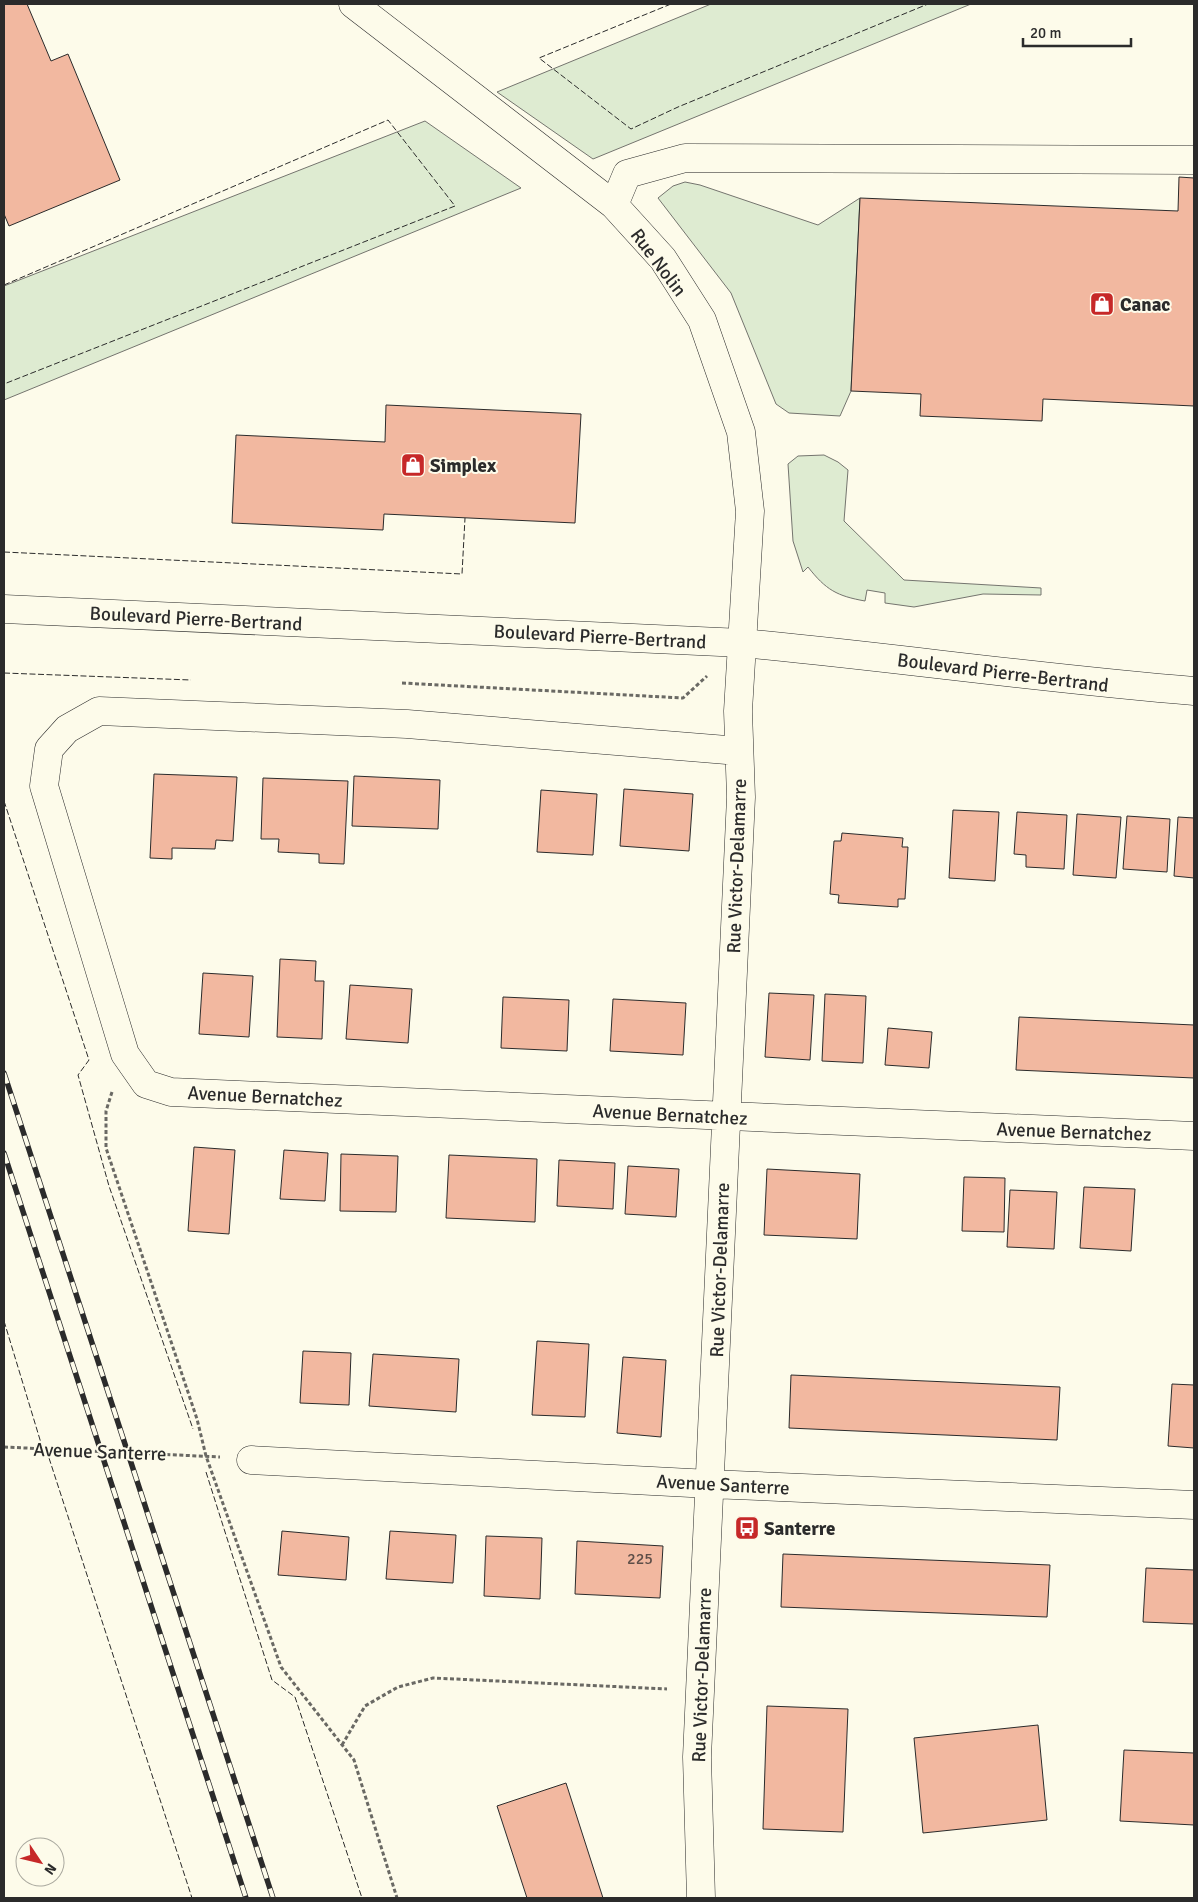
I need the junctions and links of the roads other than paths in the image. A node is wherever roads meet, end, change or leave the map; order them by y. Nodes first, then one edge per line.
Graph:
1 (353, 4) edge
2 (1194, 160) edge
3 (614, 205) junction
4 (4, 609) edge
5 (742, 643) junction
6 (1194, 691) edge
7 (739, 752) junction
8 (726, 1117) junction
9 (1194, 1136) edge
10 (251, 1460) dead end
11 (710, 1484) junction
12 (1194, 1505) edge
13 (702, 1898) edge

1 - 3 street, Rue Nolin
2 - 3 street
3 - 5 street, Rue Nolin
4 - 5 street, Boulevard Pierre-Bertrand
5 - 6 street, Boulevard Pierre-Bertrand
5 - 7 street, Rue Victor-Delamarre
7 - 8 street, Rue Victor-Delamarre
7 - 8 street, Avenue Bernatchez
8 - 9 street, Avenue Bernatchez
8 - 11 street, Rue Victor-Delamarre
10 - 11 street, Avenue Santerre
11 - 12 street, Avenue Santerre
11 - 13 street, Rue Victor-Delamarre

